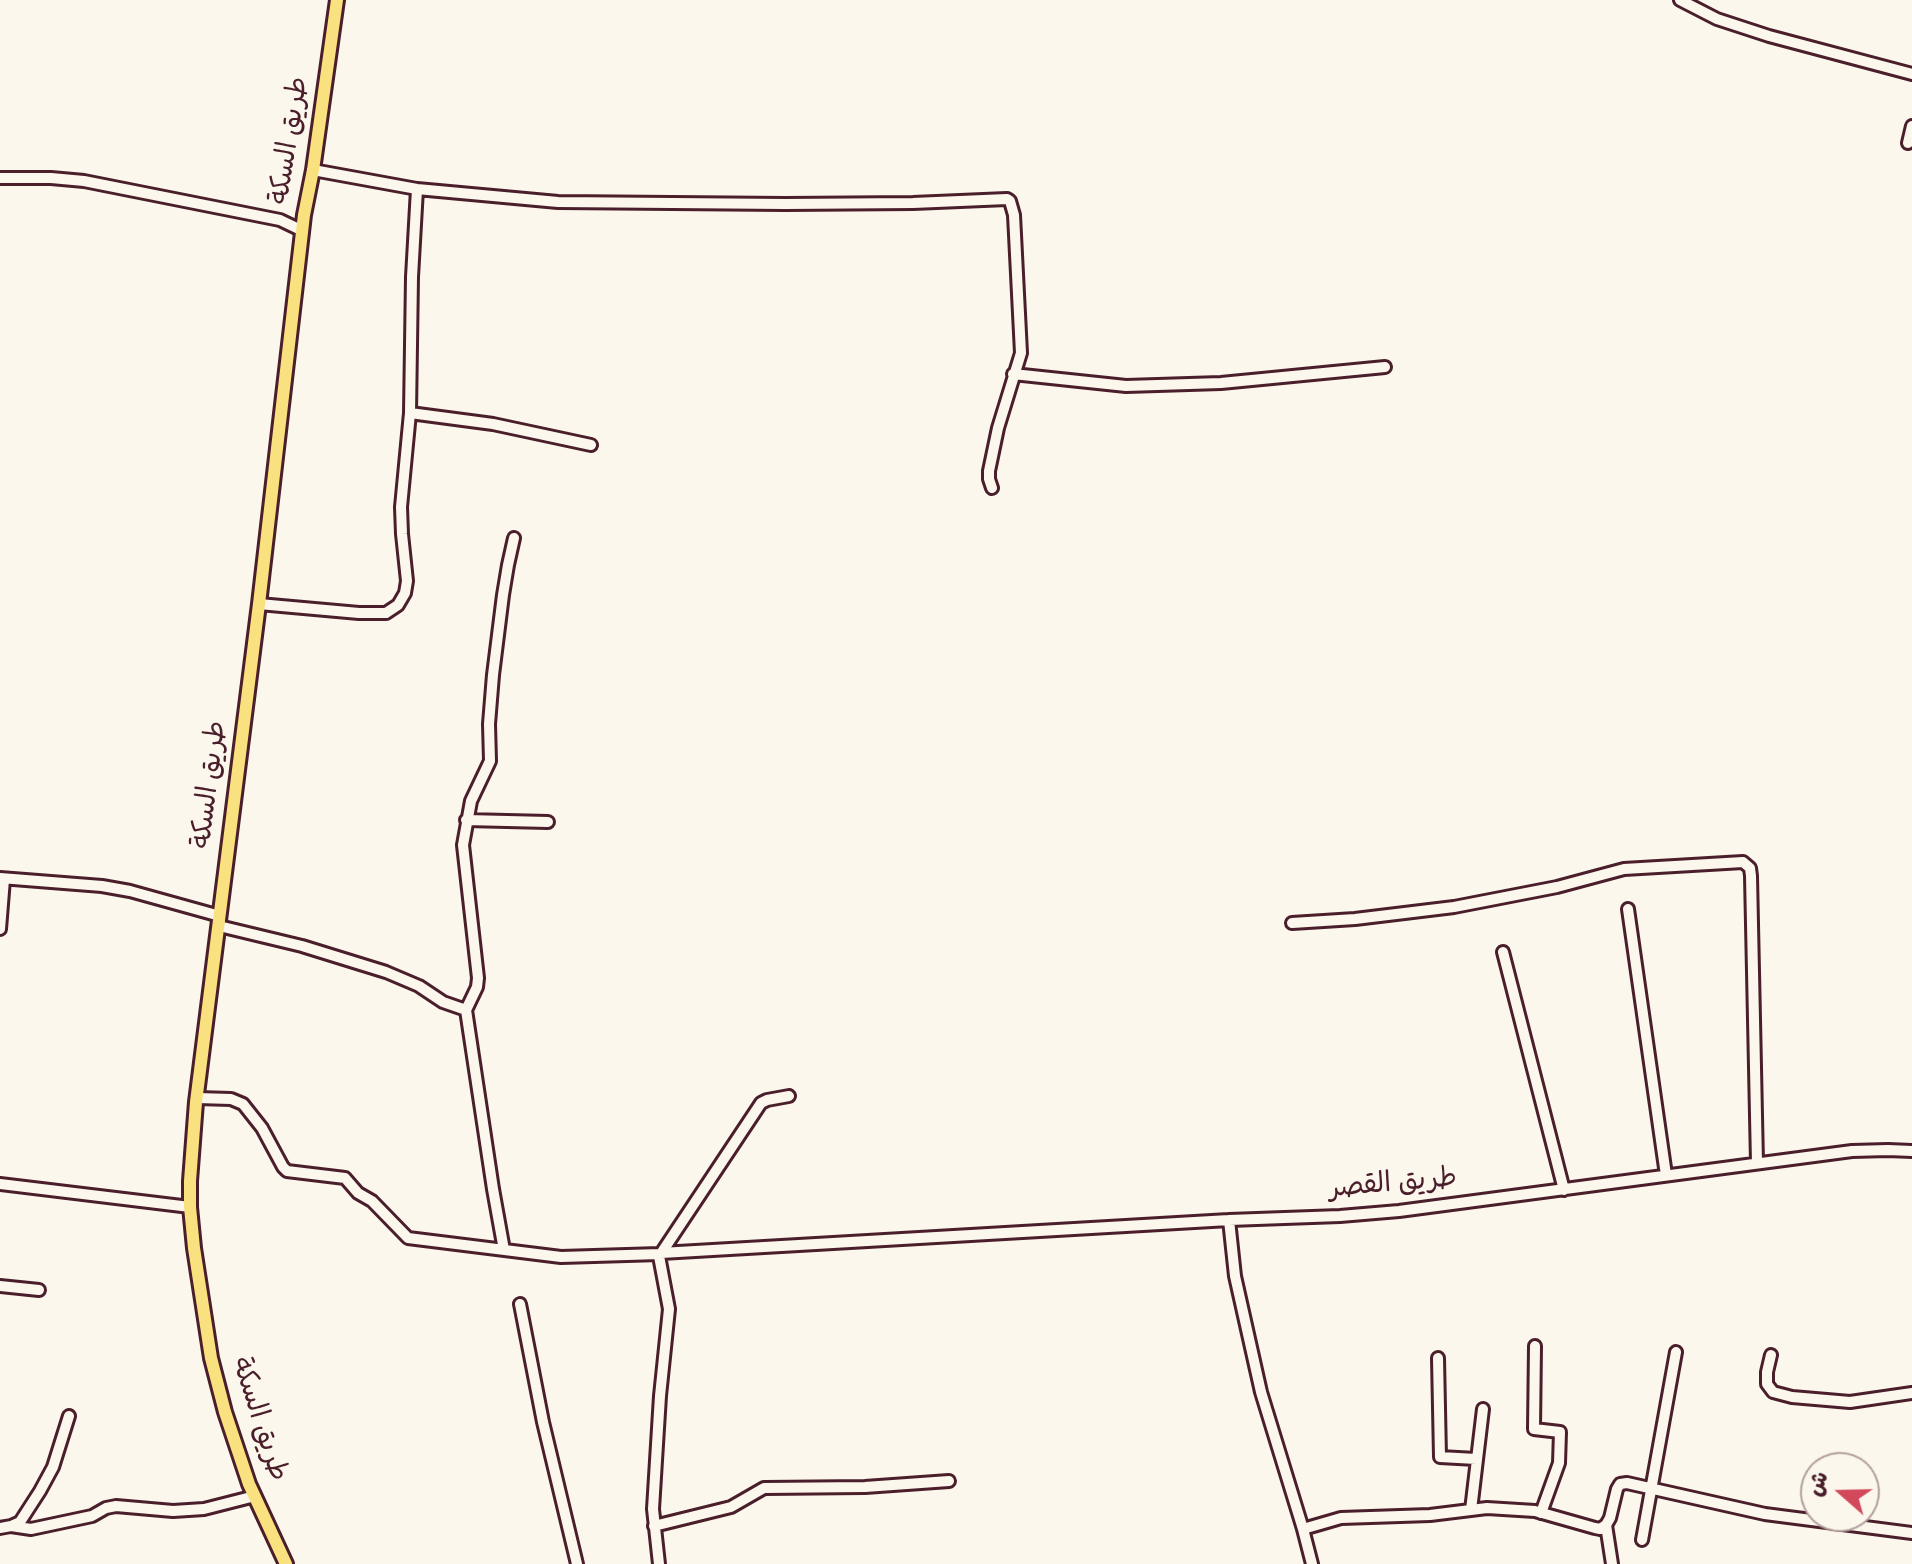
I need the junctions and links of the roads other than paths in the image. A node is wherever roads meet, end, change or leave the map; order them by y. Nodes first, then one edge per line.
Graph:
1 (337, 0) edge
2 (1680, 0) edge
3 (1912, 74) edge
4 (1912, 126) edge
5 (1908, 143) dead end
6 (313, 170) junction
7 (0, 178) edge
8 (417, 189) junction
9 (304, 215) junction
10 (280, 220) junction
11 (303, 231) junction
12 (1385, 367) dead end
13 (1013, 374) junction
14 (410, 413) junction
15 (591, 445) dead end
16 (992, 488) dead end
17 (514, 538) dead end
18 (259, 604) junction
19 (466, 820) junction
20 (548, 822) dead end
21 (2, 878) edge
22 (1628, 909) dead end
23 (219, 921) junction
24 (1292, 923) dead end
25 (0, 929) edge
26 (1503, 952) dead end
27 (466, 1010) junction
28 (789, 1096) dead end
29 (197, 1098) junction
30 (1912, 1151) edge
31 (1757, 1163) junction
32 (1666, 1175) junction
33 (0, 1184) edge
34 (1564, 1190) junction
35 (190, 1207) junction
36 (1229, 1220) junction
37 (504, 1250) junction
38 (661, 1253) junction
39 (0, 1286) edge
40 (39, 1290) dead end
41 (520, 1304) dead end
42 (1535, 1346) dead end
43 (1676, 1352) dead end
44 (1771, 1355) dead end
45 (1438, 1358) dead end
46 (1912, 1393) edge
47 (1483, 1409) dead end
48 (69, 1416) dead end
49 (1476, 1459) junction
50 (949, 1481) dead end
51 (1651, 1488) junction
52 (255, 1496) junction
53 (1471, 1510) junction
54 (1541, 1513) junction
55 (1606, 1525) junction
56 (654, 1526) junction
57 (6, 1527) edge
58 (1303, 1529) junction
59 (1912, 1533) edge
60 (1642, 1540) dead end
61 (286, 1564) edge
62 (577, 1564) edge
63 (659, 1564) edge
64 (1312, 1564) edge
65 (1612, 1564) edge

1 - 6 main road, طريق السكة
2 - 3 street
4 - 5 street
6 - 8 street
6 - 9 main road, طريق السكة
7 - 10 street
8 - 13 street
8 - 14 street
9 - 10 street
9 - 11 main road, طريق السكة
10 - 11 street
11 - 18 main road, طريق السكة
12 - 13 street
13 - 16 street
14 - 15 street
14 - 18 street
17 - 19 street
18 - 23 main road, طريق السكة
19 - 20 street
19 - 27 street
21 - 23 street
21 - 25 street
22 - 32 street
23 - 27 street
23 - 29 main road, طريق السكة
24 - 31 street
26 - 34 street
27 - 37 street
28 - 38 street
29 - 35 main road, طريق السكة
29 - 37 street, طريق القصر
30 - 31 street, طريق القصر
31 - 32 street, طريق القصر
32 - 34 street, طريق القصر
33 - 35 street
34 - 36 street, طريق القصر
35 - 52 main road, طريق السكة
36 - 38 street, طريق القصر
36 - 58 street
37 - 38 street, طريق القصر
38 - 56 street
39 - 40 street
41 - 62 street
42 - 54 street
43 - 51 street
44 - 46 street
45 - 49 street
47 - 49 street
48 - 57 street
49 - 53 street
50 - 56 street
51 - 55 street
51 - 59 street
51 - 60 street
52 - 57 street
52 - 61 main road, طريق السكة
53 - 54 street
53 - 58 street
54 - 55 street
55 - 65 street
56 - 63 street
58 - 64 street

